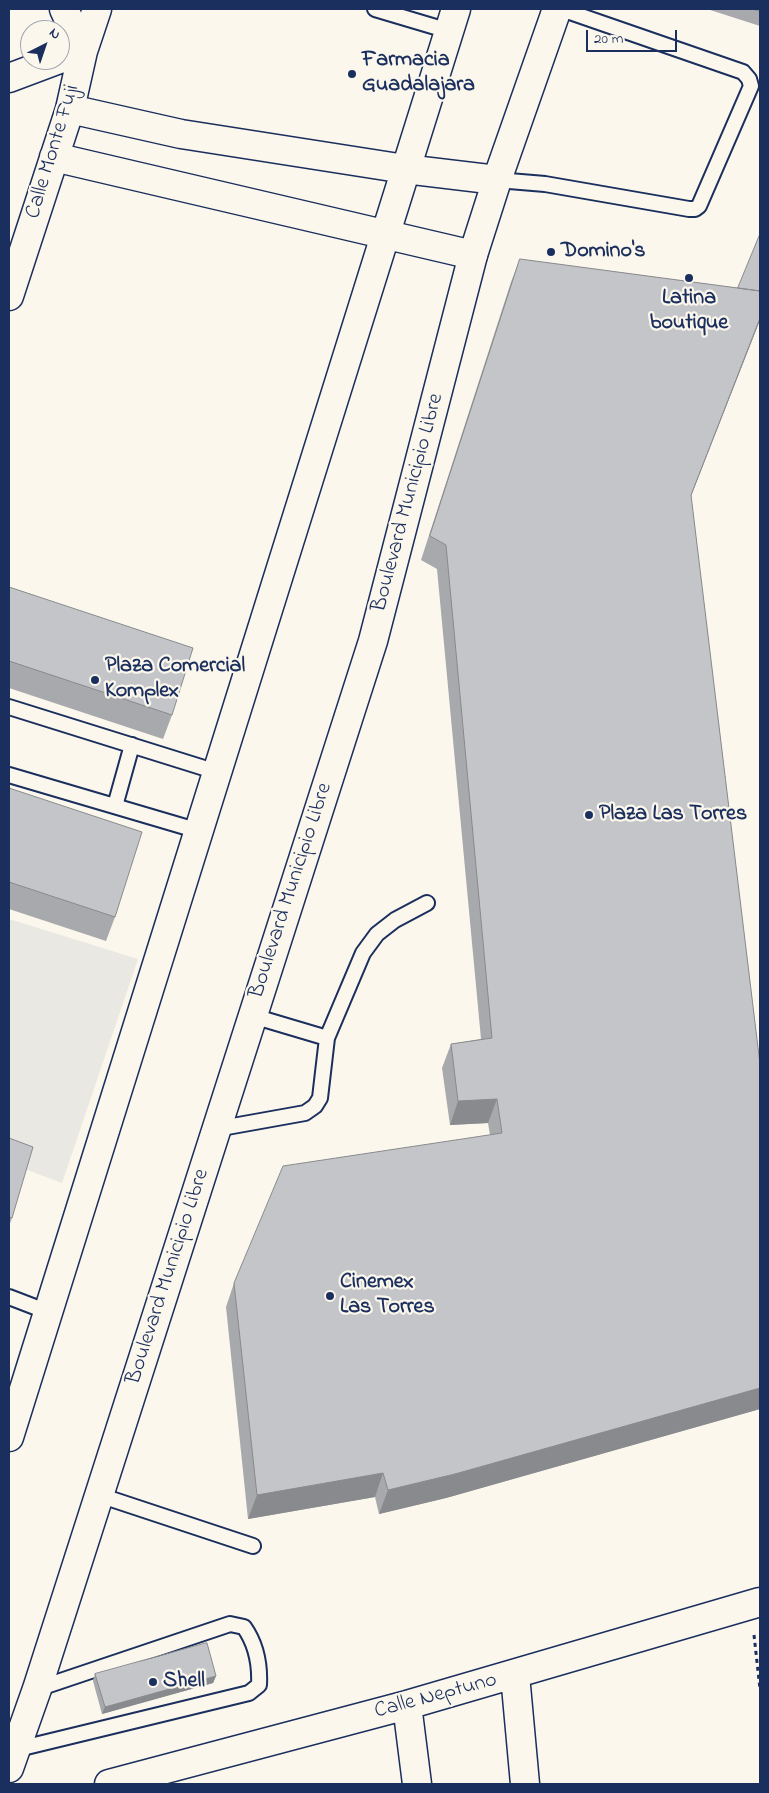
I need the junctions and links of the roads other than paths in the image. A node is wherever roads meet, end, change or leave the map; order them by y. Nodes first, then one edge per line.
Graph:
1 (97, 9) edge
2 (376, 9) edge
3 (557, 9) edge
4 (561, 9) edge
5 (453, 20) edge
6 (70, 51) edge
7 (30, 70) edge
8 (68, 70) edge
9 (9, 78) edge
10 (70, 109) junction
11 (54, 157) junction
12 (405, 169) junction
13 (497, 180) junction
14 (18, 234) edge
15 (385, 234) junction
16 (473, 255) junction
17 (9, 296) edge
18 (9, 707) edge
19 (132, 745) junction
20 (217, 772) junction
21 (9, 775) edge
22 (115, 806) junction
23 (198, 831) junction
24 (427, 903) dead end
25 (252, 1016) junction
26 (327, 1038) junction
27 (216, 1129) junction
28 (9, 1297) edge
29 (48, 1312) junction
30 (9, 1438) edge
31 (99, 1495) junction
32 (253, 1546) dead end
33 (756, 1603) edge
34 (515, 1675) junction
35 (37, 1689) junction
36 (407, 1705) junction
37 (11, 1755) edge
38 (109, 1784) edge
39 (417, 1784) edge
40 (525, 1784) edge

1 - 6 main road, Calle Monte Fuji
2 - 5 lane
3 - 13 main road, Boulevard Municipio Libre
4 - 13 lane
5 - 12 main road
7 - 9 main road
8 - 10 main road, Calle Monte Fuji
10 - 11 main road, Calle Monte Fuji
10 - 12 main road
11 - 14 main road, Calle Monte Fuji
11 - 15 main road
12 - 13 main road
12 - 15 main road
13 - 16 main road, Boulevard Municipio Libre
14 - 17 main road, Calle Monte Fuji
15 - 16 main road
15 - 20 main road
16 - 25 main road, Boulevard Municipio Libre
18 - 19 lane
19 - 20 lane
19 - 22 lane
20 - 23 main road
21 - 22 lane
22 - 23 lane
23 - 29 main road
24 - 26 lane
25 - 26 lane
25 - 27 main road, Boulevard Municipio Libre
26 - 27 lane
27 - 31 main road, Boulevard Municipio Libre
28 - 29 lane
29 - 30 main road
31 - 32 lane
31 - 35 main road, Boulevard Municipio Libre
33 - 34 main road, Calle Neptuno
34 - 36 main road, Calle Neptuno
34 - 40 main road
35 - 37 main road, Boulevard Municipio Libre
35 - 37 lane
36 - 38 main road, Calle Neptuno
36 - 39 main road

